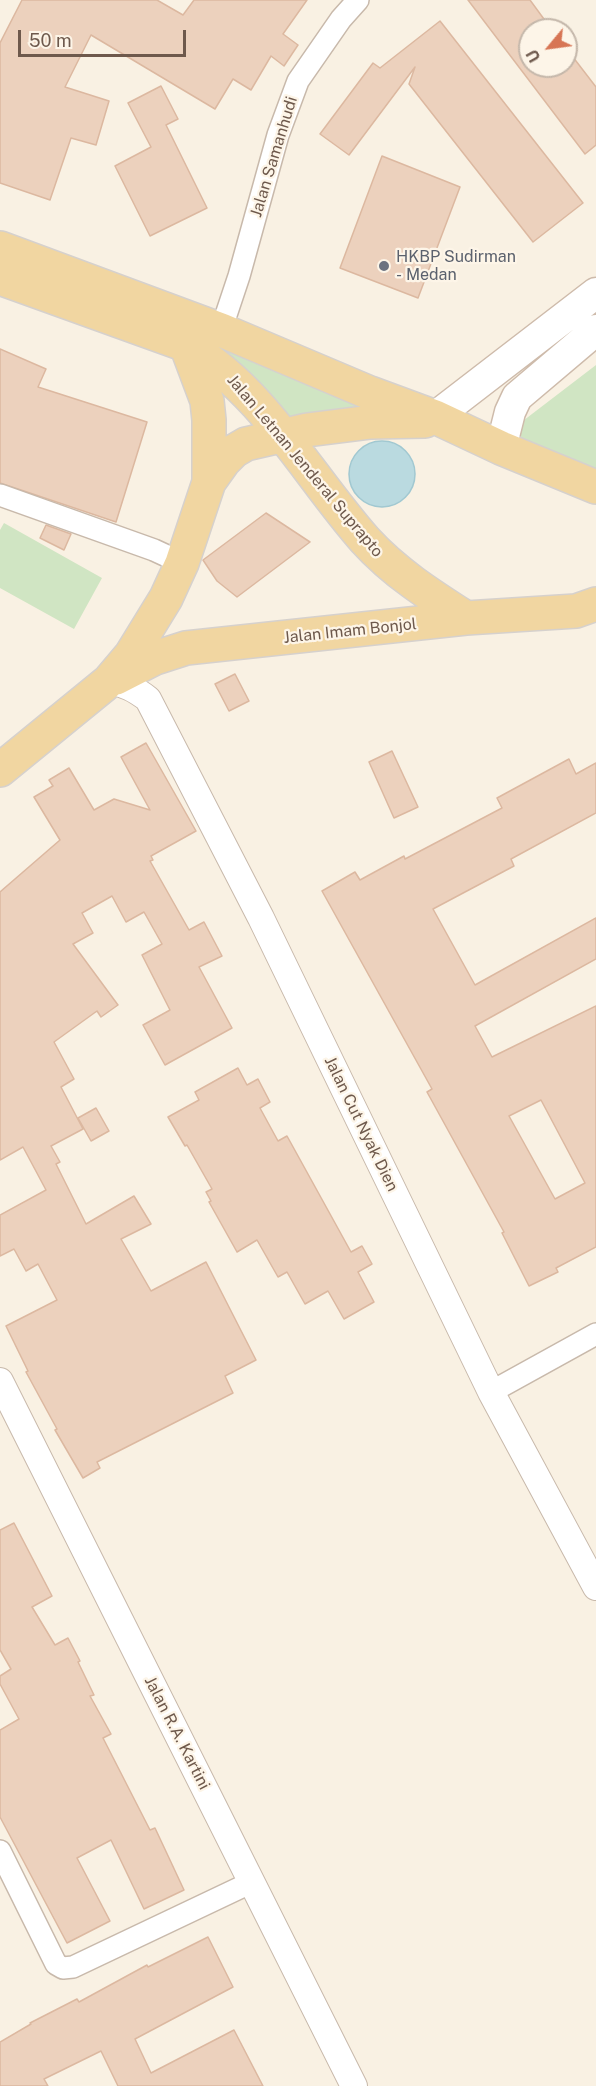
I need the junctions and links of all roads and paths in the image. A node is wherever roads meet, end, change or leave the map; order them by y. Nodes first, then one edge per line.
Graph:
1 (358, 0) edge
2 (0, 249) edge
3 (0, 278) edge
4 (596, 293) edge
5 (221, 330) junction
6 (596, 330) edge
7 (186, 345) junction
8 (435, 417) junction
9 (282, 434) junction
10 (501, 448) junction
11 (209, 482) junction
12 (596, 487) edge
13 (0, 495) edge
14 (182, 563) junction
15 (591, 605) edge
16 (466, 618) junction
17 (109, 681) junction
18 (0, 770) edge
19 (596, 1334) edge
20 (0, 1381) edge
21 (491, 1392) junction
22 (596, 1587) edge
23 (0, 1851) edge
24 (252, 1882) junction
25 (354, 2086) edge

1 - 5 street, Jalan Samanhudi
2 - 5 main road
3 - 7 main road, Jalan Letnan Jenderal Suprapto
4 - 8 main road, Jalan Imam Bonjol
5 - 8 main road
6 - 10 main road
7 - 9 main road, Jalan Letnan Jenderal Suprapto
7 - 11 main road, Jalan Imam Bonjol
8 - 9 main road, Jalan Imam Bonjol
8 - 10 main road
9 - 11 main road, Jalan Imam Bonjol
9 - 16 main road, Jalan Letnan Jenderal Suprapto
10 - 12 main road
11 - 14 main road, Jalan Imam Bonjol
13 - 14 street
14 - 17 main road, Jalan Imam Bonjol
15 - 16 main road, Jalan Imam Bonjol
16 - 17 main road, Jalan Imam Bonjol
17 - 18 main road, Jalan Imam Bonjol
17 - 21 street, Jalan Cut Nyak Dien
19 - 21 street
20 - 24 street, Jalan R.A. Kartini
21 - 22 street, Jalan Cut Nyak Dien
23 - 24 street
24 - 25 street, Jalan R.A. Kartini

